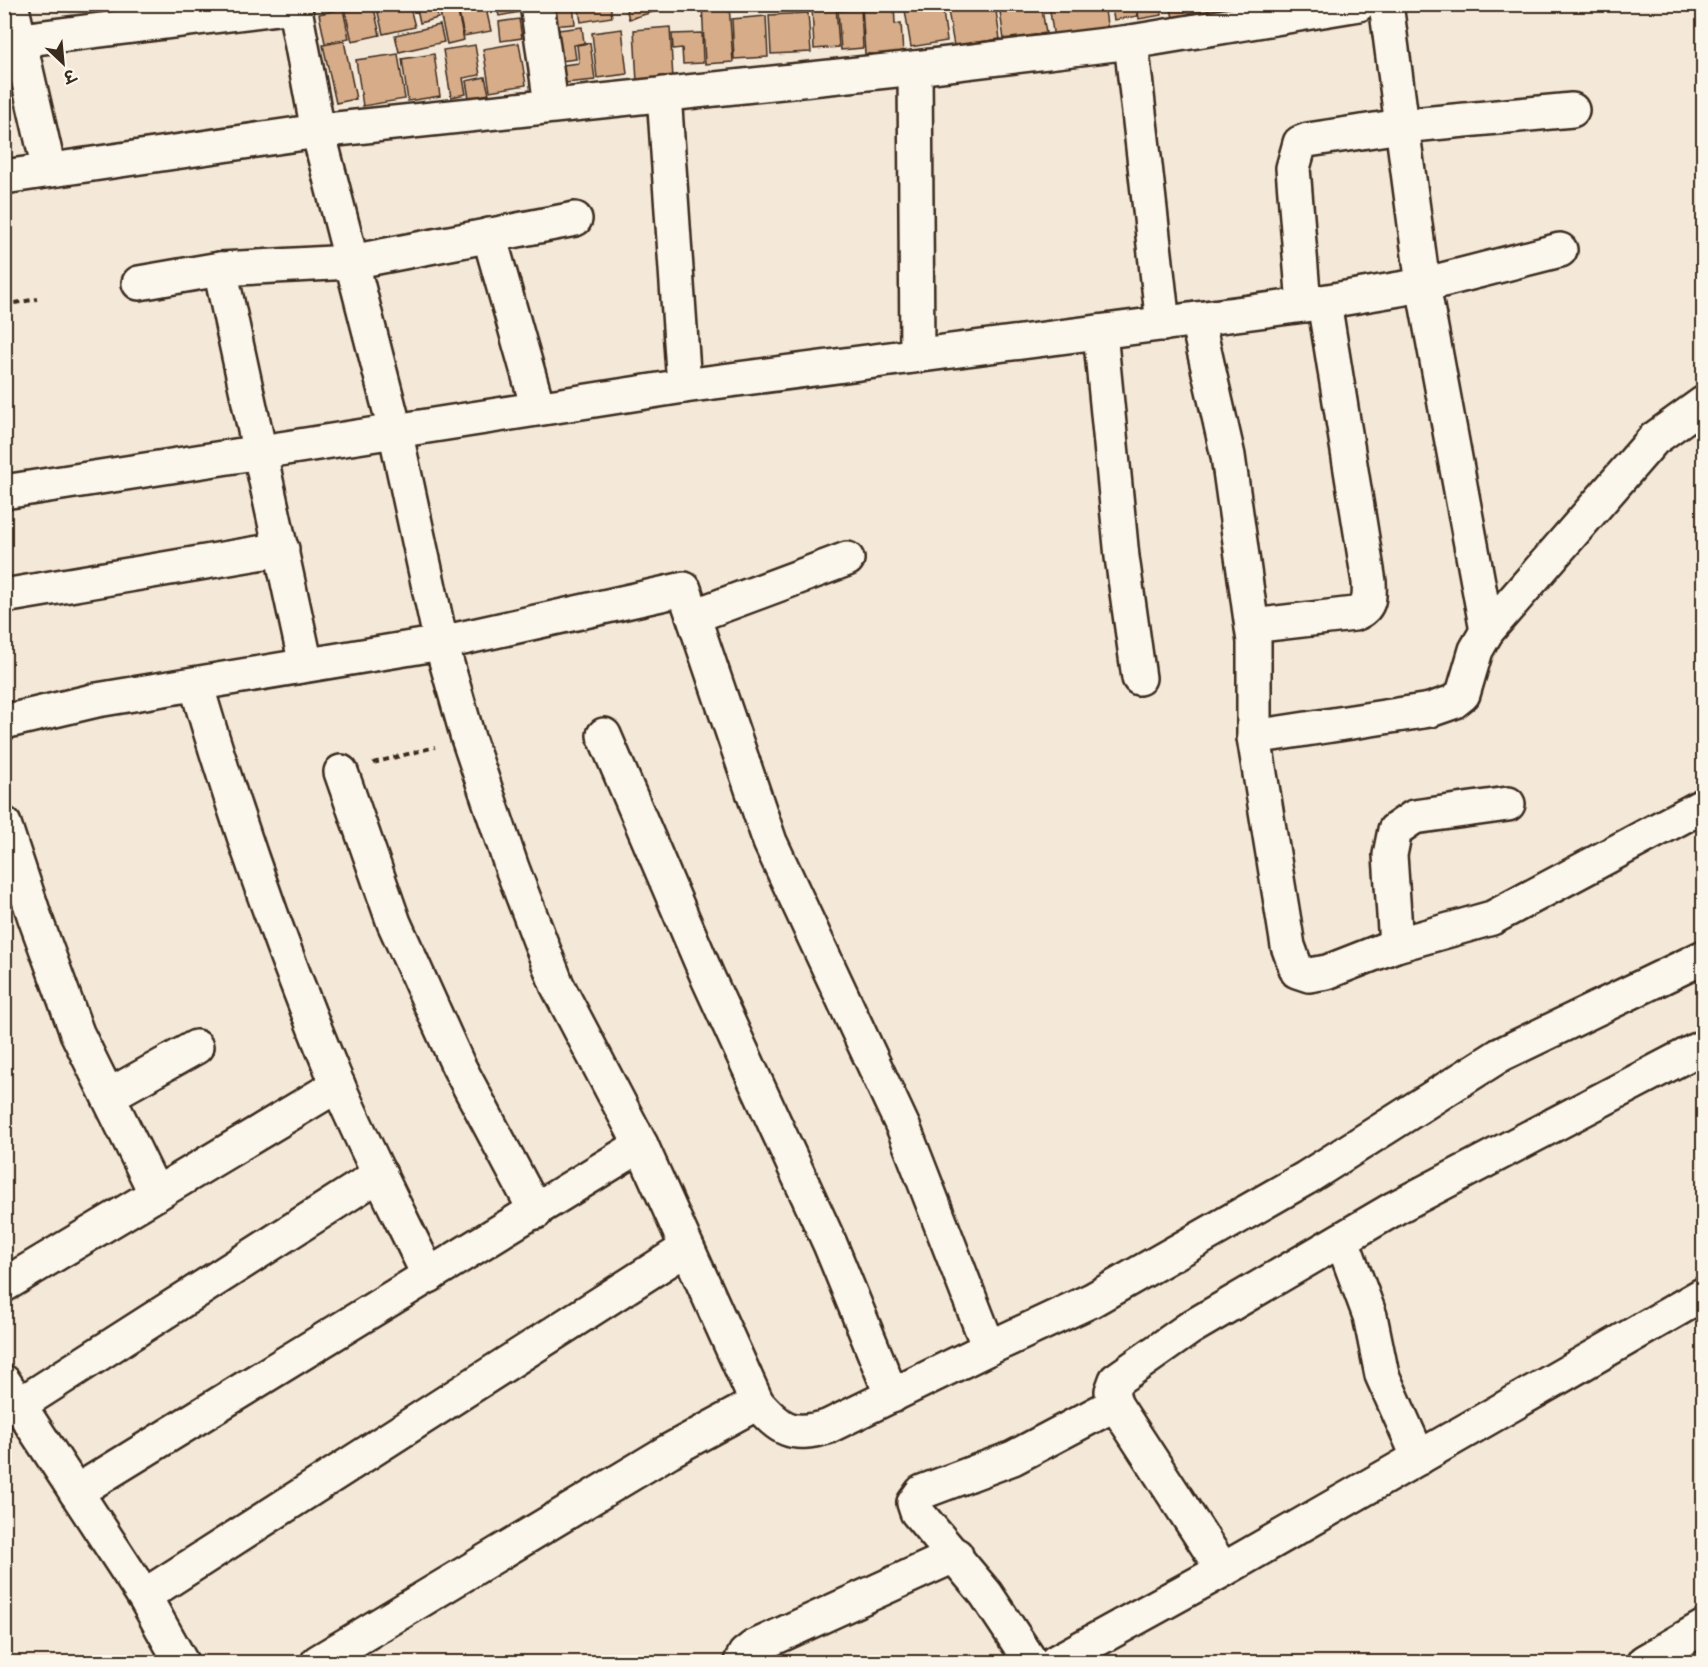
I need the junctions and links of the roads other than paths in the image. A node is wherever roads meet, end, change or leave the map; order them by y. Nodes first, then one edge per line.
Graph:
1 (11, 4) edge
2 (537, 4) edge
3 (1359, 4) edge
4 (1386, 4) edge
5 (294, 5) edge
6 (157, 14) edge
7 (12, 41) edge
8 (1131, 42) junction
9 (915, 68) junction
10 (664, 94) junction
11 (551, 105) junction
12 (1572, 110) dead end
13 (1401, 126) junction
14 (318, 131) junction
15 (50, 170) junction
16 (4, 177) edge
17 (575, 219) dead end
18 (489, 235) junction
19 (1560, 250) dead end
20 (351, 262) junction
21 (220, 269) junction
22 (139, 283) dead end
23 (1423, 285) junction
24 (1314, 303) junction
25 (1197, 319) junction
26 (1163, 324) junction
27 (1100, 332) junction
28 (917, 356) junction
29 (684, 386) junction
30 (1704, 403) edge
31 (538, 408) junction
32 (395, 430) junction
33 (261, 451) junction
34 (6, 487) edge
35 (282, 549) junction
36 (847, 559) dead end
37 (4, 596) edge
38 (694, 616) junction
39 (1251, 626) junction
40 (1487, 631) junction
41 (441, 643) junction
42 (306, 665) junction
43 (1139, 678) dead end
44 (196, 684) junction
45 (4, 722) edge
46 (604, 735) dead end
47 (1254, 737) junction
48 (341, 772) road end
49 (1508, 804) dead end
50 (1704, 805) edge
51 (4, 825) edge
52 (1396, 945) junction
53 (1704, 957) edge
54 (1704, 1046) edge
55 (196, 1047) dead end
56 (338, 1085) junction
57 (108, 1096) junction
58 (641, 1146) junction
59 (380, 1174) junction
60 (156, 1194) junction
61 (536, 1212) junction
62 (1342, 1240) junction
63 (687, 1248) junction
64 (429, 1276) junction
65 (4, 1285) edge
66 (1704, 1294) edge
67 (989, 1348) junction
68 (12, 1394) edge
69 (892, 1396) junction
70 (757, 1403) junction
71 (1115, 1404) junction
72 (1419, 1458) junction
73 (76, 1492) junction
74 (956, 1555) junction
75 (1223, 1570) junction
76 (144, 1596) junction
77 (1704, 1627) edge
78 (334, 1658) edge
79 (181, 1662) edge
80 (741, 1662) edge
81 (1031, 1662) edge
82 (1056, 1662) edge
83 (1644, 1662) edge

1 - 7 street
2 - 11 street
3 - 8 street
4 - 13 street
5 - 6 street
5 - 14 street
6 - 7 street
7 - 15 street
8 - 9 street
8 - 26 street
9 - 10 street
9 - 28 street
10 - 11 street
10 - 29 street
11 - 14 street
12 - 13 street
13 - 23 street
13 - 24 street
14 - 15 street
14 - 20 street
15 - 16 street
17 - 18 street
18 - 20 street
18 - 31 street
19 - 23 street
20 - 21 street
20 - 32 street
21 - 22 street
21 - 33 street
23 - 24 street
23 - 40 street
24 - 25 street
24 - 39 street
25 - 26 street
25 - 39 street
26 - 27 street
27 - 28 street
27 - 43 street
28 - 29 street
29 - 31 street
30 - 40 street
31 - 32 street
32 - 33 street
32 - 41 street
33 - 34 street
33 - 35 street
35 - 37 street
35 - 42 street
36 - 38 street
38 - 41 street
38 - 67 street
39 - 47 street
40 - 47 street
41 - 42 street
41 - 58 street
42 - 44 street
44 - 45 street
44 - 56 street
46 - 69 street
47 - 52 street
48 - 61 street
49 - 52 street
50 - 52 street
51 - 57 street
53 - 67 street
54 - 62 street
55 - 57 street
56 - 59 street
56 - 60 street
57 - 60 street
58 - 61 street
58 - 63 street
59 - 64 street
59 - 68 street
60 - 65 street
61 - 64 street
62 - 71 street
62 - 72 street
63 - 70 street
63 - 76 street
64 - 73 street
66 - 72 street
67 - 69 street
68 - 73 street
69 - 70 street
70 - 78 street
71 - 74 street
71 - 75 street
72 - 75 street
73 - 76 street
74 - 80 street
74 - 81 street
75 - 82 street
76 - 79 street
77 - 83 street

